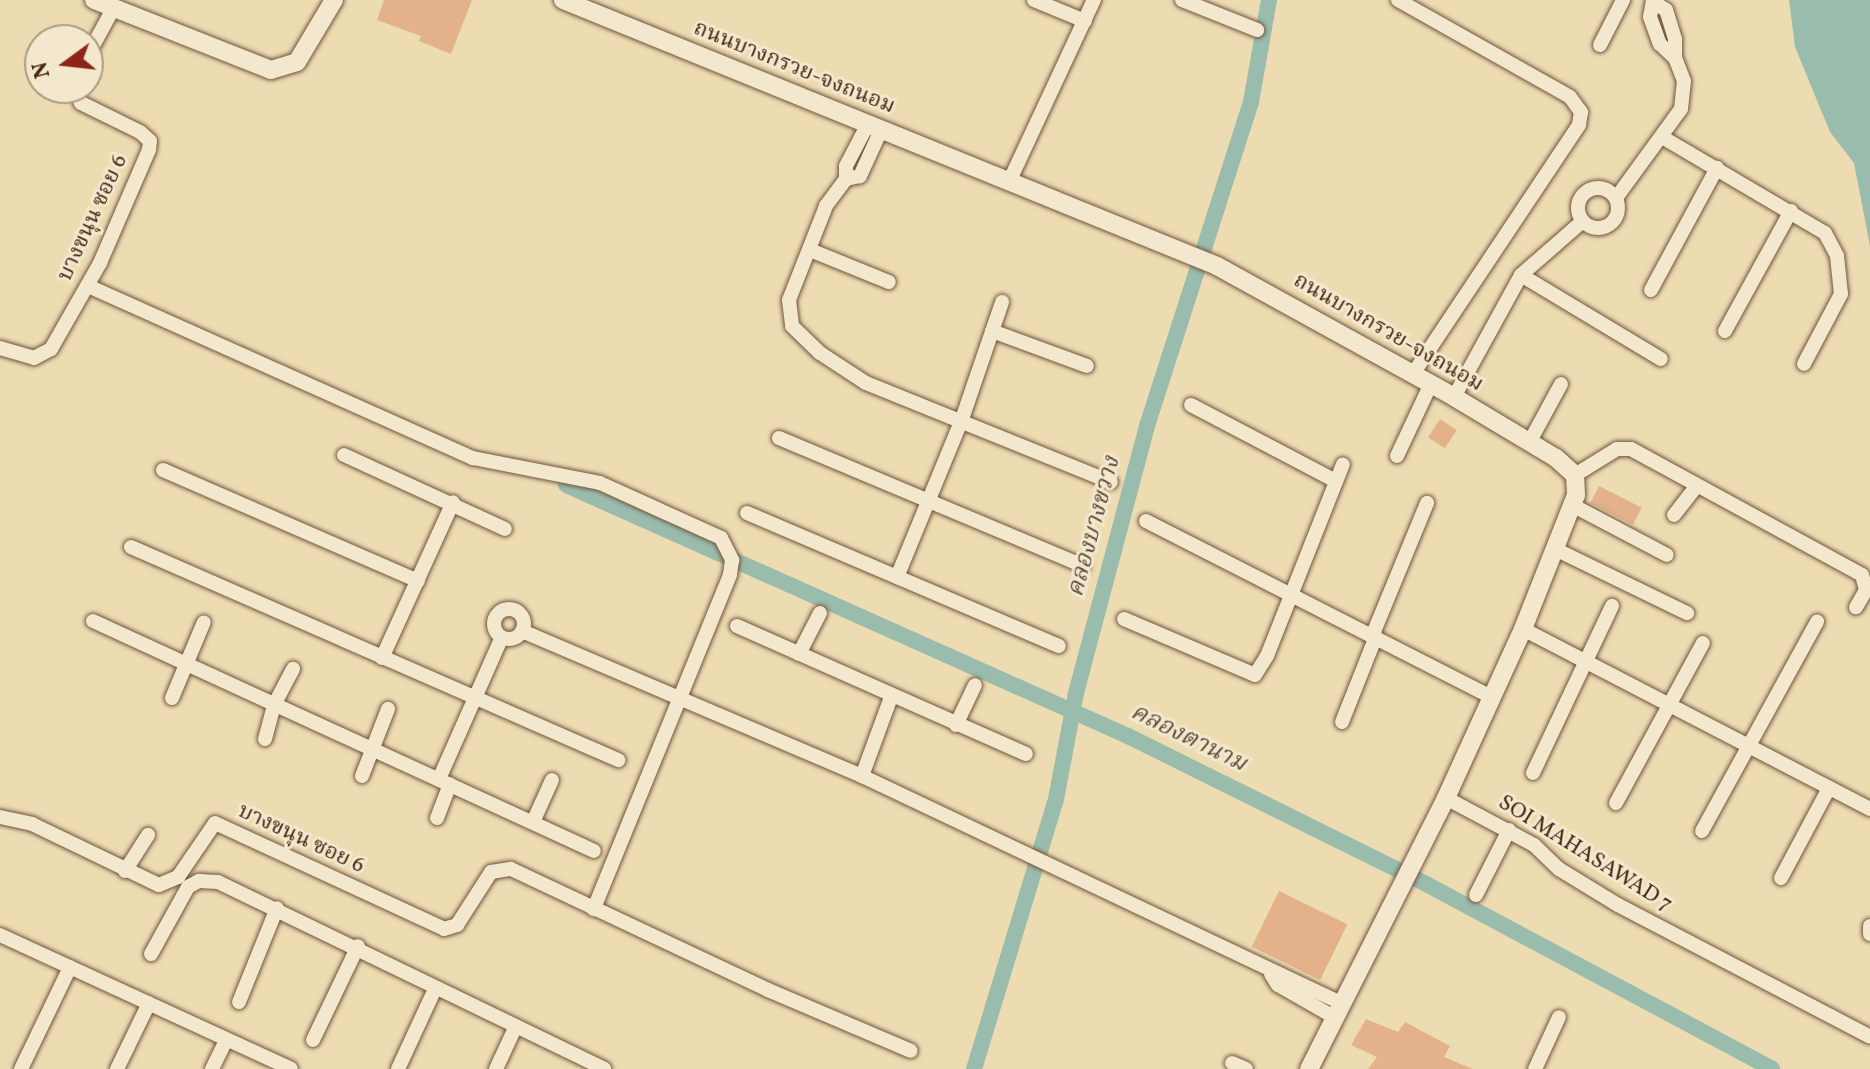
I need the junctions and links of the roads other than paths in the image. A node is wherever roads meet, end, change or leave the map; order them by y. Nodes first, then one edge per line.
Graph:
1 (94, 0) edge
2 (334, 0) edge
3 (563, 0) edge
4 (1034, 0) edge
5 (1094, 0) edge
6 (1182, 0) edge
7 (1398, 0) edge
8 (1623, 0) edge
9 (1653, 1) edge
10 (113, 9) junction
11 (1085, 21) junction
12 (104, 26) edge
13 (1257, 30) dead end
14 (1600, 45) dead end
15 (83, 104) edge
16 (874, 127) junction
17 (1662, 137) junction
18 (1717, 168) junction
19 (1009, 182) junction
20 (1616, 198) junction
21 (1791, 211) junction
22 (1583, 221) junction
23 (810, 250) junction
24 (1521, 275) junction
25 (889, 282) dead end
26 (88, 286) junction
27 (1651, 290) dead end
28 (1002, 302) dead end
29 (992, 331) junction
30 (1725, 331) dead end
31 (0, 348) edge
32 (1661, 359) dead end
33 (1804, 364) dead end
34 (1087, 366) dead end
35 (1412, 375) junction
36 (1561, 384) dead end
37 (1430, 386) junction
38 (1454, 397) junction
39 (1191, 405) dead end
40 (961, 422) junction
41 (779, 438) dead end
42 (1529, 443) junction
43 (344, 455) dead end
44 (1397, 456) dead end
45 (1343, 464) dead end
46 (163, 470) dead end
47 (1575, 475) junction
48 (1336, 481) junction
49 (1111, 482) dead end
50 (1697, 486) junction
51 (453, 502) junction
52 (927, 502) junction
53 (1427, 503) dead end
54 (1572, 505) junction
55 (747, 513) dead end
56 (1674, 515) dead end
57 (1146, 521) dead end
58 (505, 529) dead end
59 (131, 547) dead end
60 (1555, 549) junction
61 (1667, 555) dead end
62 (1083, 566) dead end
63 (897, 577) junction
64 (418, 581) junction
65 (1289, 591) junction
66 (1612, 606) dead end
67 (1856, 607) dead end
68 (820, 613) dead end
69 (1687, 613) dead end
70 (1124, 619) dead end
71 (93, 621) dead end
72 (204, 622) dead end
73 (1817, 622) dead end
74 (737, 626) dead end
75 (1523, 629) junction
76 (522, 631) junction
77 (1374, 635) junction
78 (502, 637) junction
79 (1703, 643) dead end
80 (1059, 646) dead end
81 (799, 654) junction
82 (382, 658) junction
83 (1586, 661) junction
84 (184, 663) junction
85 (293, 669) dead end
86 (975, 685) dead end
87 (474, 696) junction
88 (891, 697) junction
89 (1491, 697) junction
90 (172, 698) dead end
91 (680, 699) junction
92 (1668, 702) junction
93 (274, 705) junction
94 (388, 709) dead end
95 (1342, 722) dead end
96 (956, 725) junction
97 (265, 739) dead end
98 (1749, 745) junction
99 (370, 751) junction
100 (1026, 754) dead end
101 (618, 760) dead end
102 (1533, 773) dead end
103 (362, 776) dead end
104 (862, 776) junction
105 (552, 780) dead end
106 (444, 782) junction
107 (1829, 788) junction
108 (1446, 798) junction
109 (1616, 803) dead end
110 (1870, 809) edge
111 (0, 817) edge
112 (437, 818) dead end
113 (533, 822) junction
114 (1509, 830) junction
115 (1702, 831) dead end
116 (148, 835) dead end
117 (594, 851) dead end
118 (125, 871) junction
119 (1781, 878) dead end
120 (1476, 895) dead end
121 (277, 908) junction
122 (594, 909) junction
123 (1870, 926) edge
124 (1870, 934) edge
125 (0, 935) edge
126 (358, 946) junction
127 (151, 954) dead end
128 (70, 967) junction
129 (435, 989) junction
130 (239, 1002) dead end
131 (149, 1003) junction
132 (1337, 1010) junction
133 (1559, 1017) dead end
134 (516, 1026) junction
135 (1870, 1037) edge
136 (226, 1040) junction
137 (313, 1040) dead end
138 (911, 1051) dead end
139 (1232, 1063) dead end
140 (599, 1068) edge
141 (21, 1069) edge
142 (117, 1069) edge
143 (212, 1069) edge
144 (291, 1069) edge
145 (398, 1069) edge
146 (496, 1069) edge
147 (1246, 1069) edge
148 (1309, 1069) edge
149 (1535, 1069) edge

1 - 10 street
2 - 10 street
3 - 16 street, ถนนบางกรวย-จงถนอม
4 - 11 street
5 - 11 street
6 - 13 street
7 - 35 street
8 - 14 street
9 - 17 street
10 - 12 street
11 - 19 street
15 - 26 street, บางขนุน ซอย 6
16 - 19 street, ถนนบางกรวย-จงถนอม
16 - 23 street
17 - 18 street
17 - 20 street
18 - 21 street
18 - 27 street
19 - 35 street, ถนนบางกรวย-จงถนอม
20 - 22 street
20 - 22 street
21 - 30 street
21 - 33 street
22 - 24 street
23 - 25 street
23 - 40 street
24 - 32 street
24 - 38 street
26 - 31 street, บางขนุน ซอย 6
26 - 91 street
28 - 29 street
29 - 34 street
29 - 40 street
35 - 37 street, ถนนบางกรวย-จงถนอม
36 - 42 street
37 - 38 street, ถนนบางกรวย-จงถนอม
37 - 44 street
38 - 42 street, ถนนบางกรวย-จงถนอม
39 - 48 street
40 - 49 street
40 - 52 street
41 - 52 street
42 - 47 street, ถนนบางกรวย-จงถนอม
43 - 51 street
45 - 48 street
46 - 64 street
47 - 50 street
47 - 54 street
48 - 65 street
50 - 56 street
50 - 67 street
51 - 58 street
51 - 64 street
52 - 62 street
52 - 63 street
53 - 77 street
54 - 60 street
54 - 61 street
55 - 63 street
57 - 65 street
59 - 82 street
60 - 69 street
60 - 75 street
63 - 80 street
64 - 82 street
65 - 70 street
65 - 77 street
66 - 83 street
68 - 81 street
71 - 84 street
72 - 84 street
73 - 98 street
74 - 81 street
75 - 83 street
75 - 89 street
76 - 78 street
76 - 78 street
76 - 91 street
77 - 89 street
77 - 95 street
78 - 87 street
79 - 92 street
81 - 88 street
82 - 87 street
83 - 92 street
83 - 102 street
84 - 90 street
84 - 93 street
85 - 93 street
86 - 96 street
87 - 101 street
87 - 106 street
88 - 96 street
88 - 104 street
89 - 108 street
91 - 104 street
91 - 122 street
92 - 98 street
92 - 109 street
93 - 97 street
93 - 99 street
94 - 99 street
96 - 100 street
98 - 107 street
98 - 115 street
99 - 103 street
99 - 106 street
104 - 132 street
105 - 113 street
106 - 112 street
106 - 113 street
107 - 110 street
107 - 119 street
108 - 114 street, SOI MAHASAWAD 7
108 - 132 street
111 - 118 street, บางขนุน ซอย 6
113 - 117 street
114 - 120 street
114 - 135 street, SOI MAHASAWAD 7
116 - 118 street
118 - 122 street, บางขนุน ซอย 6
121 - 126 street
121 - 127 street
121 - 130 street
122 - 138 street
123 - 124 street
125 - 128 street
126 - 129 street
126 - 137 street
128 - 131 street
128 - 141 street
129 - 134 street
129 - 145 street
131 - 136 street
131 - 142 street
132 - 148 street
133 - 149 street
134 - 140 street
134 - 146 street
136 - 143 street
136 - 144 street
139 - 147 street

